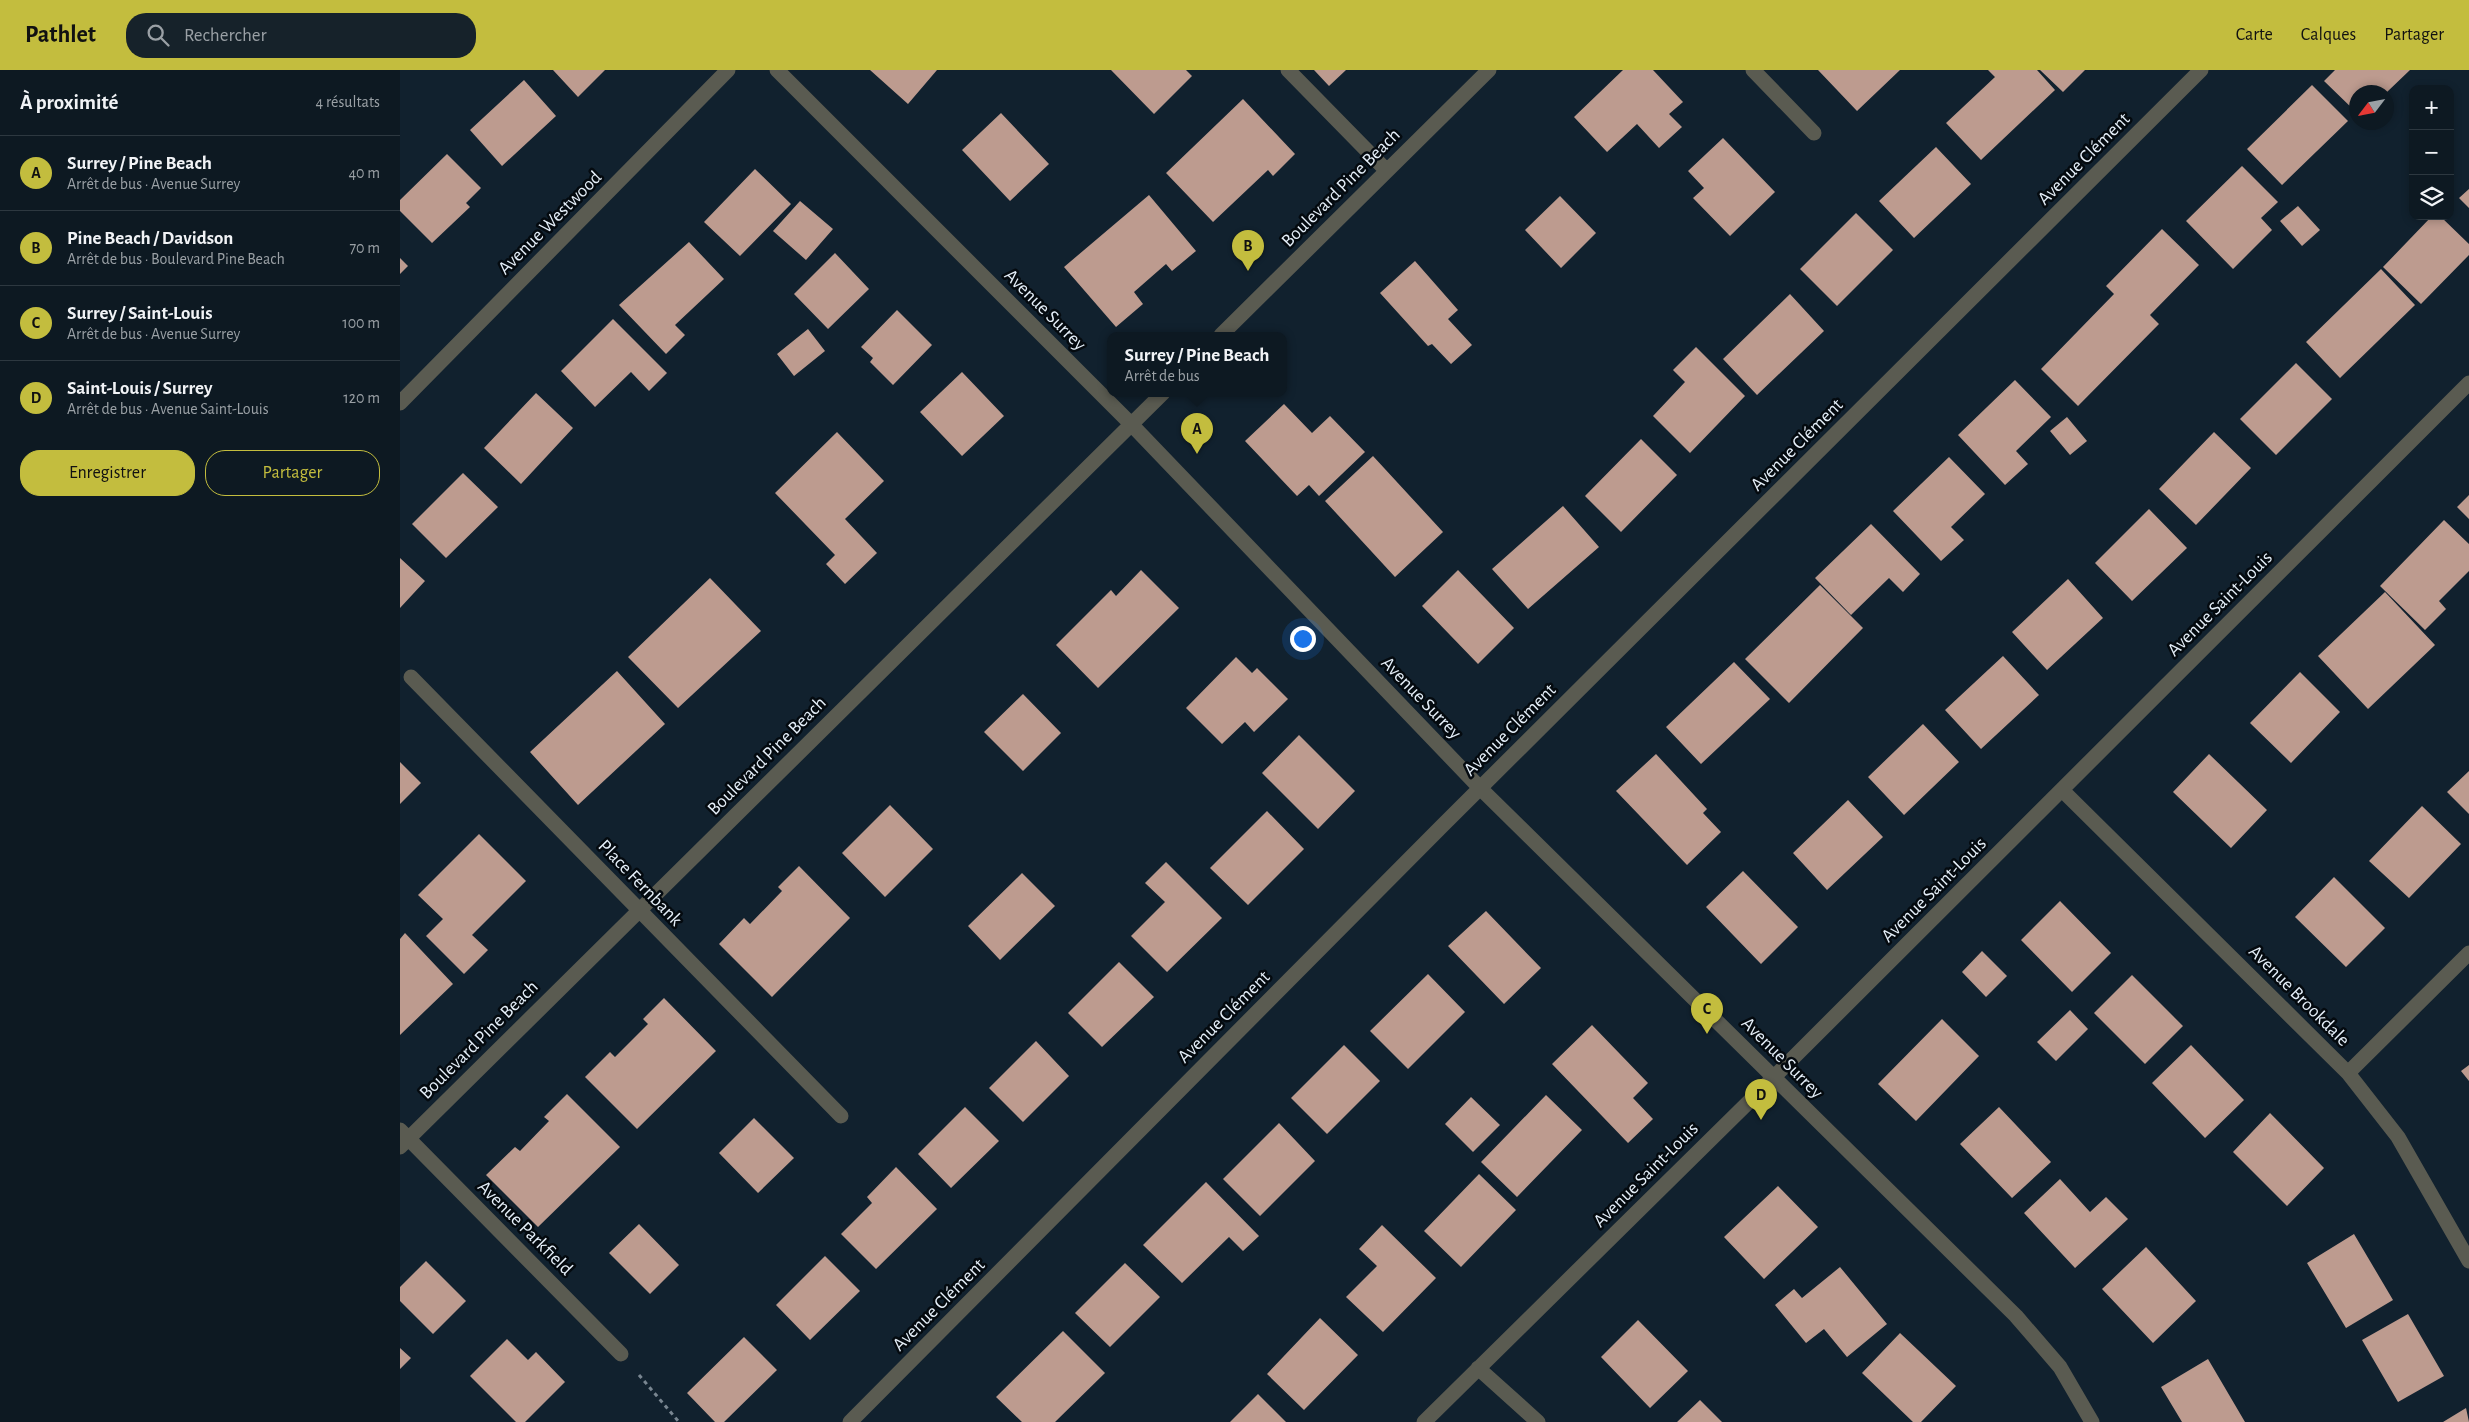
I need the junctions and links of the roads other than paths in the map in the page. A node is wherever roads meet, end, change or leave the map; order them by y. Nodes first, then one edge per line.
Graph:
1 (728, 70) edge
2 (777, 70) edge
3 (1288, 70) edge
4 (1489, 70) edge
5 (1753, 70) edge
6 (2201, 70) edge
7 (1814, 133) dead end
8 (1387, 171) junction
9 (1224, 332) edge
10 (2469, 384) edge
11 (1159, 397) edge
12 (400, 403) edge
13 (1131, 424) junction
14 (411, 677) dead end
15 (1480, 788) junction
16 (2062, 790) junction
17 (639, 910) junction
18 (2469, 953) edge
19 (2348, 1073) junction
20 (1773, 1078) junction
21 (841, 1116) dead end
22 (403, 1138) edge
23 (2469, 1261) edge
24 (621, 1354) road end
25 (1478, 1368) junction
26 (850, 1422) edge
27 (1424, 1422) edge
28 (1538, 1422) edge
29 (2092, 1422) edge

1 - 12 street, Avenue Westwood
2 - 13 street, Avenue Surrey
3 - 8 street
4 - 8 street, Boulevard Pine Beach
5 - 7 street
6 - 15 street, Avenue Clément
8 - 9 street, Boulevard Pine Beach
10 - 16 street, Avenue Saint-Louis
11 - 13 street, Boulevard Pine Beach
13 - 15 street, Avenue Surrey
13 - 17 street, Boulevard Pine Beach
14 - 17 street, Place Fernbank
15 - 20 street, Avenue Surrey
15 - 26 street, Avenue Clément
16 - 19 street, Avenue Brookdale
16 - 20 street, Avenue Saint-Louis
17 - 21 street, Place Fernbank
17 - 22 street, Boulevard Pine Beach
18 - 19 street
19 - 23 street, Avenue Brookdale
20 - 25 street, Avenue Saint-Louis
20 - 29 street, Avenue Surrey
22 - 24 street, Avenue Parkfield
25 - 27 street, Avenue Saint-Louis
25 - 28 street

